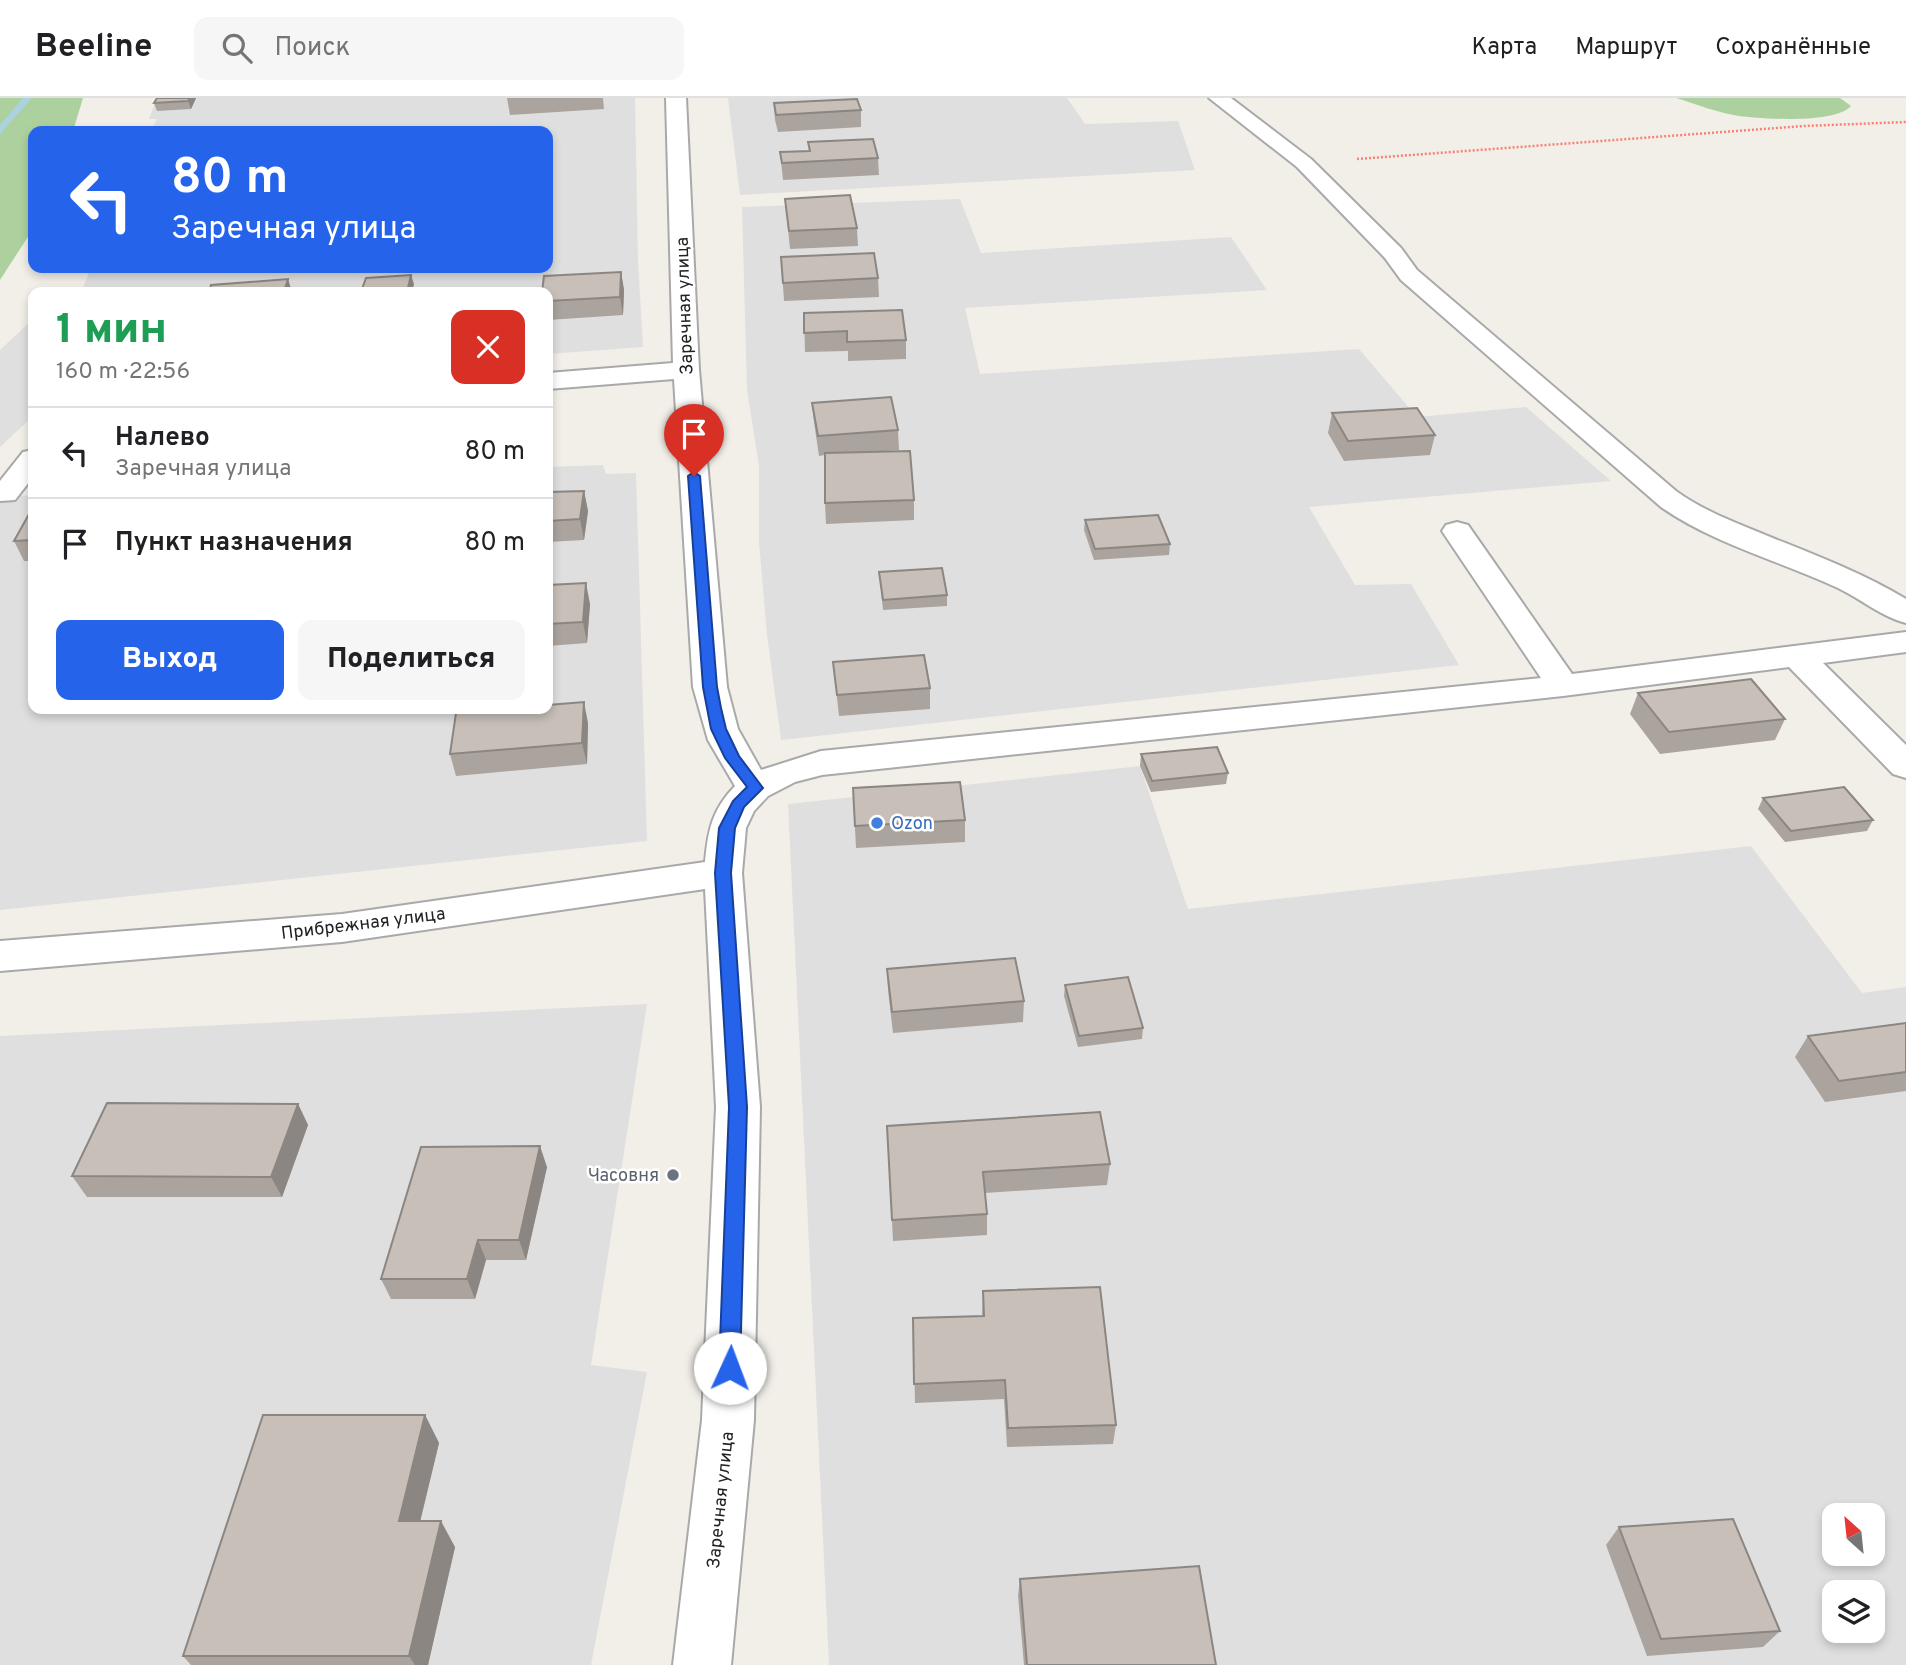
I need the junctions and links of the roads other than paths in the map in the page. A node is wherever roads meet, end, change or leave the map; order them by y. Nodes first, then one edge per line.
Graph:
1 (676, 98) edge
2 (1219, 98) edge
3 (686, 370) junction
4 (553, 381) edge
5 (28, 464) edge
6 (5, 494) dead end
7 (1457, 531) dead end
8 (1906, 613) edge
9 (1906, 642) edge
10 (1796, 655) junction
11 (1563, 686) junction
12 (1906, 766) edge
13 (755, 788) junction
14 (723, 873) junction
15 (0, 956) edge
16 (702, 1665) edge

1 - 3 street, Заречная улица
2 - 8 street
3 - 4 street
3 - 13 street, Заречная улица
5 - 6 street
7 - 11 street
9 - 10 street
10 - 11 street
10 - 12 street
11 - 13 street
13 - 14 street, Заречная улица
14 - 15 street, Прибрежная улица
14 - 16 street, Заречная улица

